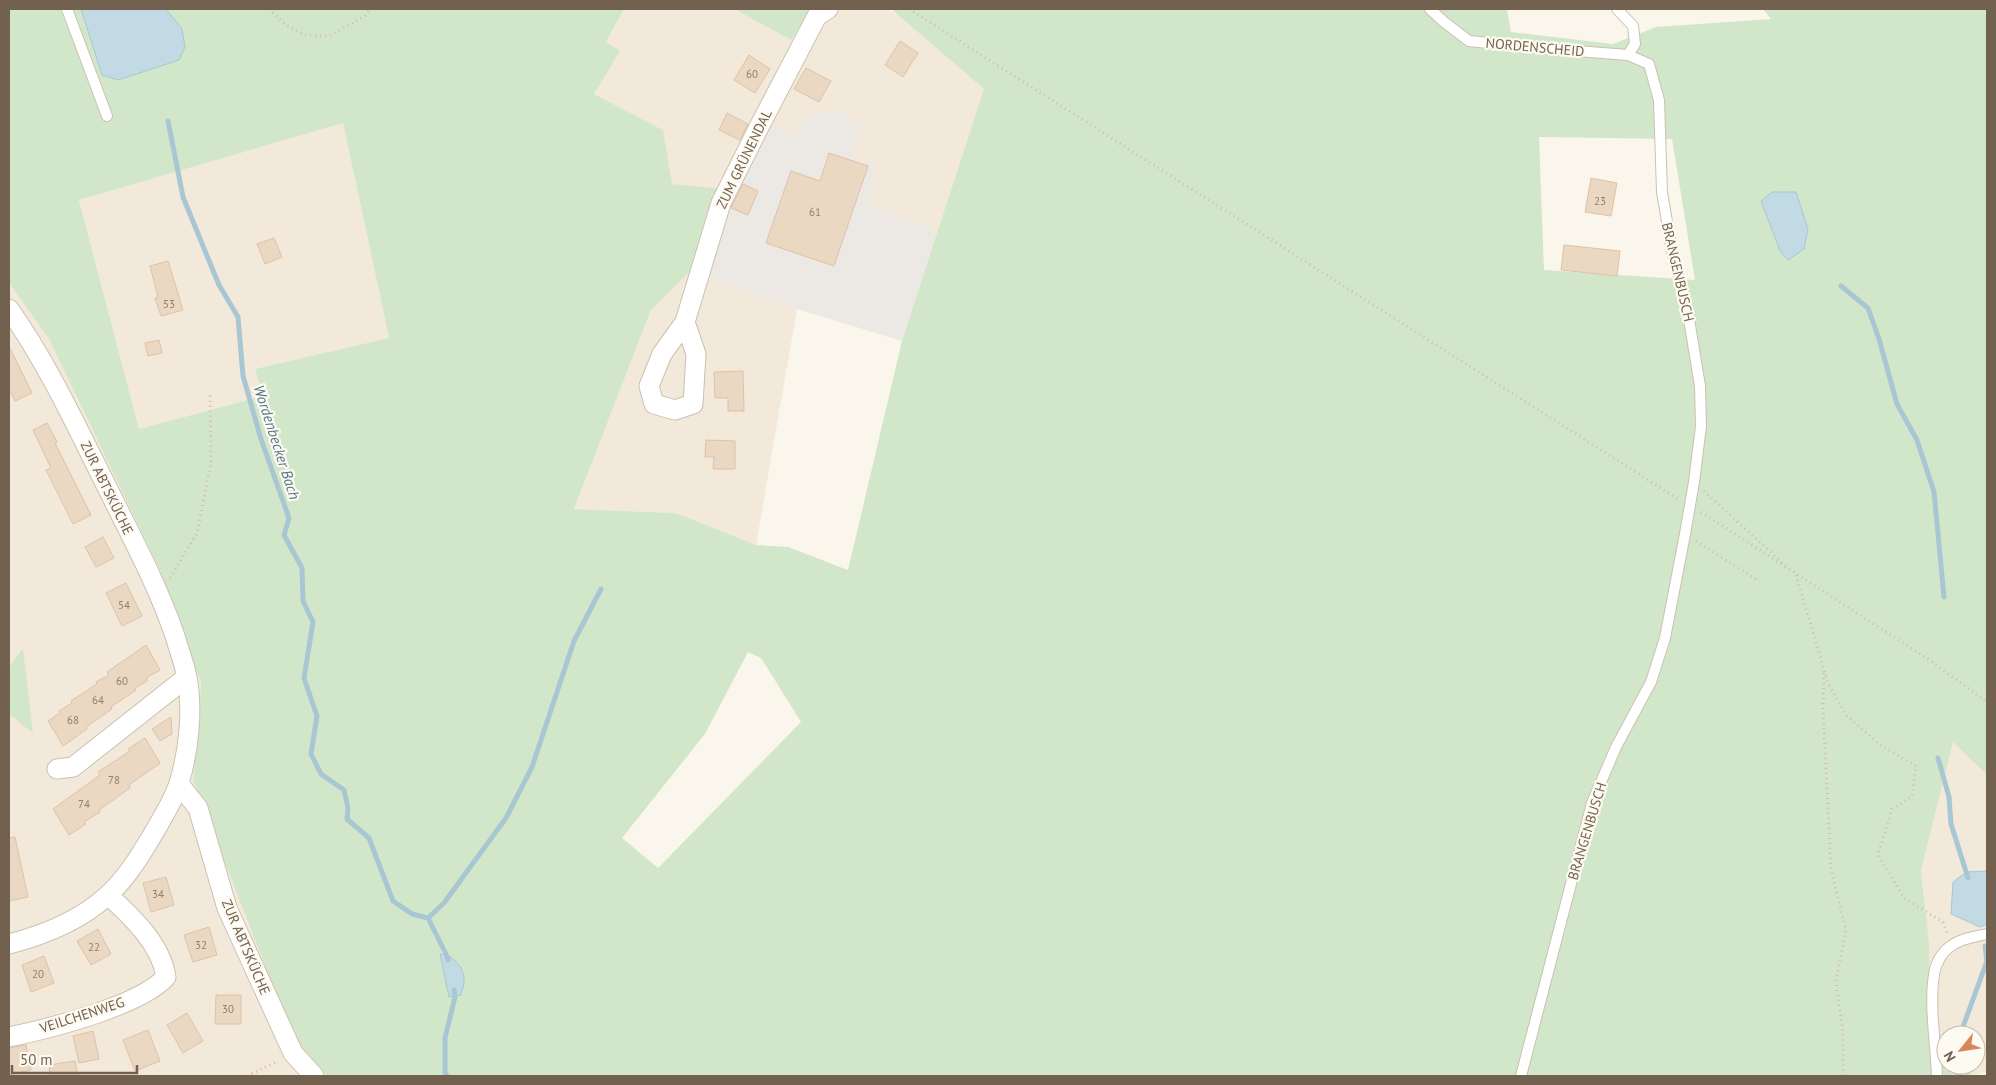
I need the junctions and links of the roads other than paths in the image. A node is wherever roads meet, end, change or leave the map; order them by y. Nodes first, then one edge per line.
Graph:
1 (67, 9) edge
2 (828, 9) edge
3 (1430, 9) edge
4 (1617, 9) edge
5 (1628, 55) junction
6 (1649, 64) joint
7 (107, 116) dead end
8 (9, 309) edge
9 (685, 322) dead end
10 (187, 677) junction
11 (56, 769) dead end
12 (179, 784) junction
13 (108, 895) junction
14 (1987, 934) edge
15 (9, 944) edge
16 (9, 1037) edge
17 (304, 1066) edge
18 (1521, 1076) edge
19 (1937, 1076) edge

1 - 7 lane
2 - 9 street, ZUM GRÜNENDAL
3 - 5 lane, NORDENSCHEID
4 - 5 lane
5 - 6 lane, NORDENSCHEID
6 - 18 lane, BRANGENBUSCH, bridge
8 - 10 street, ZUR ABTSKÜCHE
10 - 11 street
10 - 12 street, ZUR ABTSKÜCHE
12 - 13 street, ZUR ABTSKÜCHE
12 - 17 street, ZUR ABTSKÜCHE
13 - 15 street
13 - 16 street, VEILCHENWEG
14 - 19 lane

